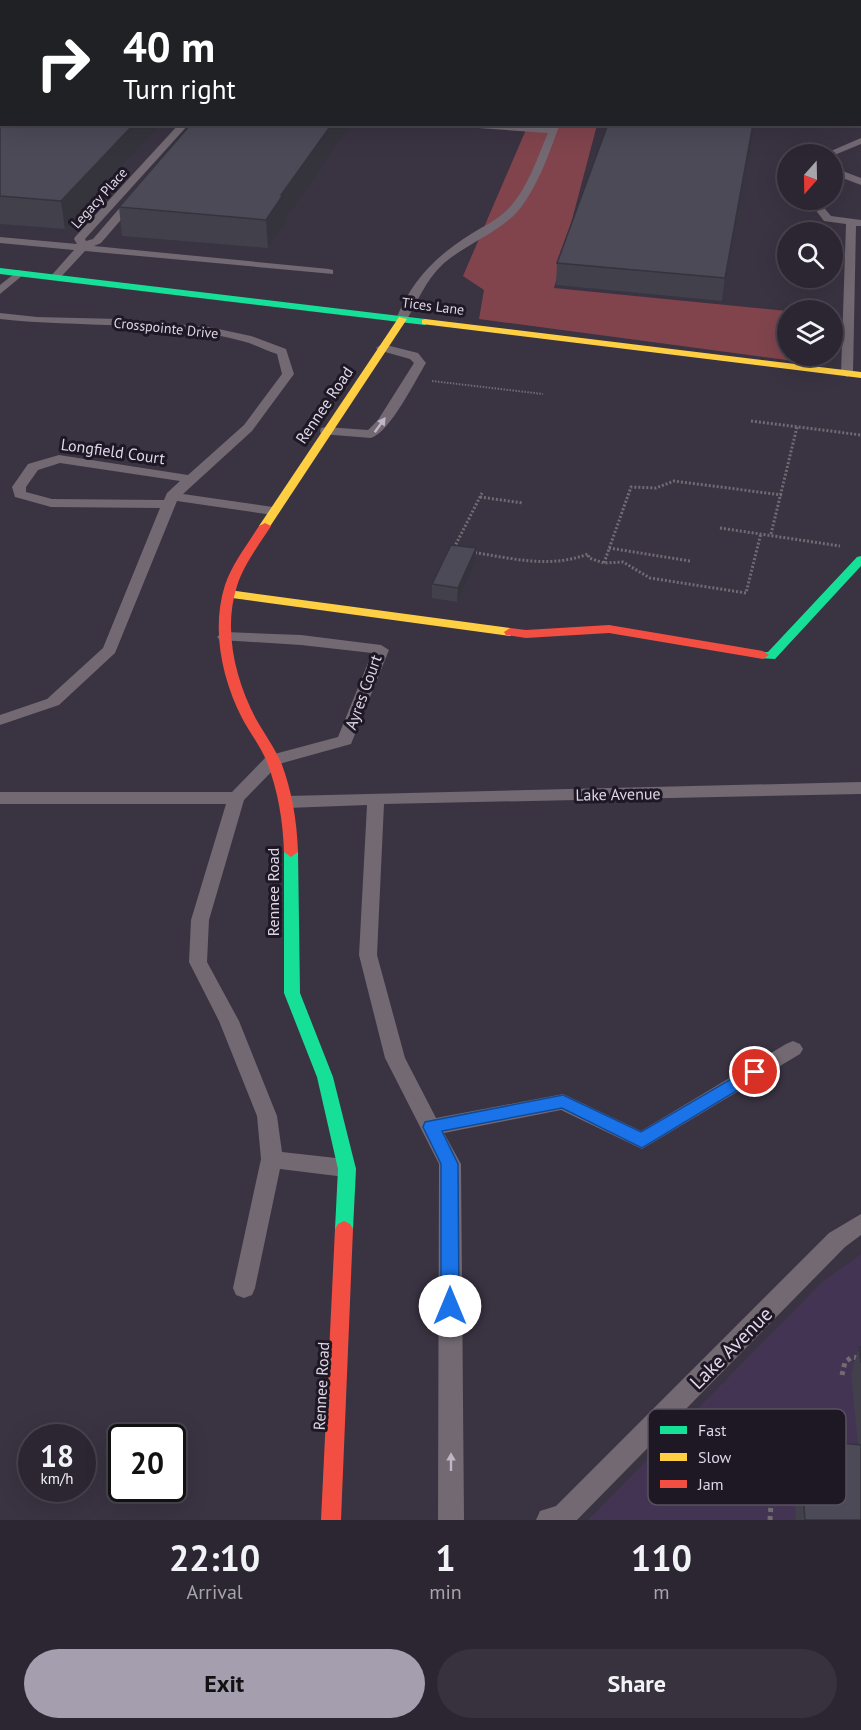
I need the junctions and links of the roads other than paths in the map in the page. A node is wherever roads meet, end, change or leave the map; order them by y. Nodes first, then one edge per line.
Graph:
1 (183, 126) edge
2 (195, 126) edge
3 (525, 126) edge
4 (555, 127) edge
5 (861, 141) edge
6 (843, 148) edge
7 (166, 160) edge
8 (843, 175) edge
9 (861, 182) edge
10 (143, 187) edge
11 (821, 210) edge
12 (856, 223) edge
13 (0, 240) edge
14 (83, 247) junction
15 (0, 271) edge
16 (329, 272) dead end
17 (19, 273) junction
18 (55, 277) junction
19 (0, 291) edge
20 (856, 305) edge
21 (1, 317) edge
22 (402, 319) junction
23 (382, 348) junction
24 (854, 374) edge
25 (326, 431) junction
26 (191, 479) junction
27 (170, 500) junction
28 (273, 511) junction
29 (861, 559) edge
30 (229, 594) junction
31 (225, 637) junction
32 (0, 720) edge
33 (273, 760) junction
34 (861, 788) edge
35 (0, 798) edge
36 (236, 798) junction
37 (376, 799) junction
38 (287, 802) junction
39 (793, 1049) dead end
40 (431, 1127) junction
41 (272, 1159) junction
42 (347, 1169) junction
43 (861, 1223) edge
44 (244, 1288) dead end
45 (670, 1409) edge
46 (648, 1431) edge
47 (332, 1520) edge
48 (451, 1520) edge
49 (549, 1520) edge

1 - 14 lane, Legacy Place
2 - 7 lane
3 - 4 lane
4 - 22 lane
5 - 6 lane
8 - 9 lane
10 - 14 lane, Legacy Place
11 - 12 lane
12 - 20 lane
13 - 14 lane
14 - 16 lane
14 - 18 lane
15 - 17 street, Tices Lane
17 - 18 street, Tices Lane
17 - 19 lane
18 - 22 street, Tices Lane
20 - 24 lane
21 - 26 lane, Crosspointe Drive
22 - 23 street, Rennee Road
22 - 24 street, Tices Lane
23 - 25 street, Rennee Road
25 -> 23 lane
25 - 28 street, Rennee Road
26 - 27 lane, Crosspointe Drive
26 - 27 lane, Longfield Court
27 - 28 lane
27 - 32 lane, Crosspointe Drive
28 - 30 street, Rennee Road
29 - 30 street
30 - 31 street, Rennee Road
31 - 33 street, Rennee Road
31 - 33 lane, Ayres Court
33 - 36 lane
33 - 38 street, Rennee Road
34 - 37 lane, Lake Avenue
35 - 36 lane
36 - 41 lane
37 - 38 lane, Lake Avenue
37 - 40 lane
38 - 42 street, Rennee Road
39 - 40 lane
48 -> 40 lane
41 - 42 lane
41 - 44 lane
42 - 47 street, Rennee Road
43 - 45 lane, Lake Avenue
46 - 49 lane, Lake Avenue

